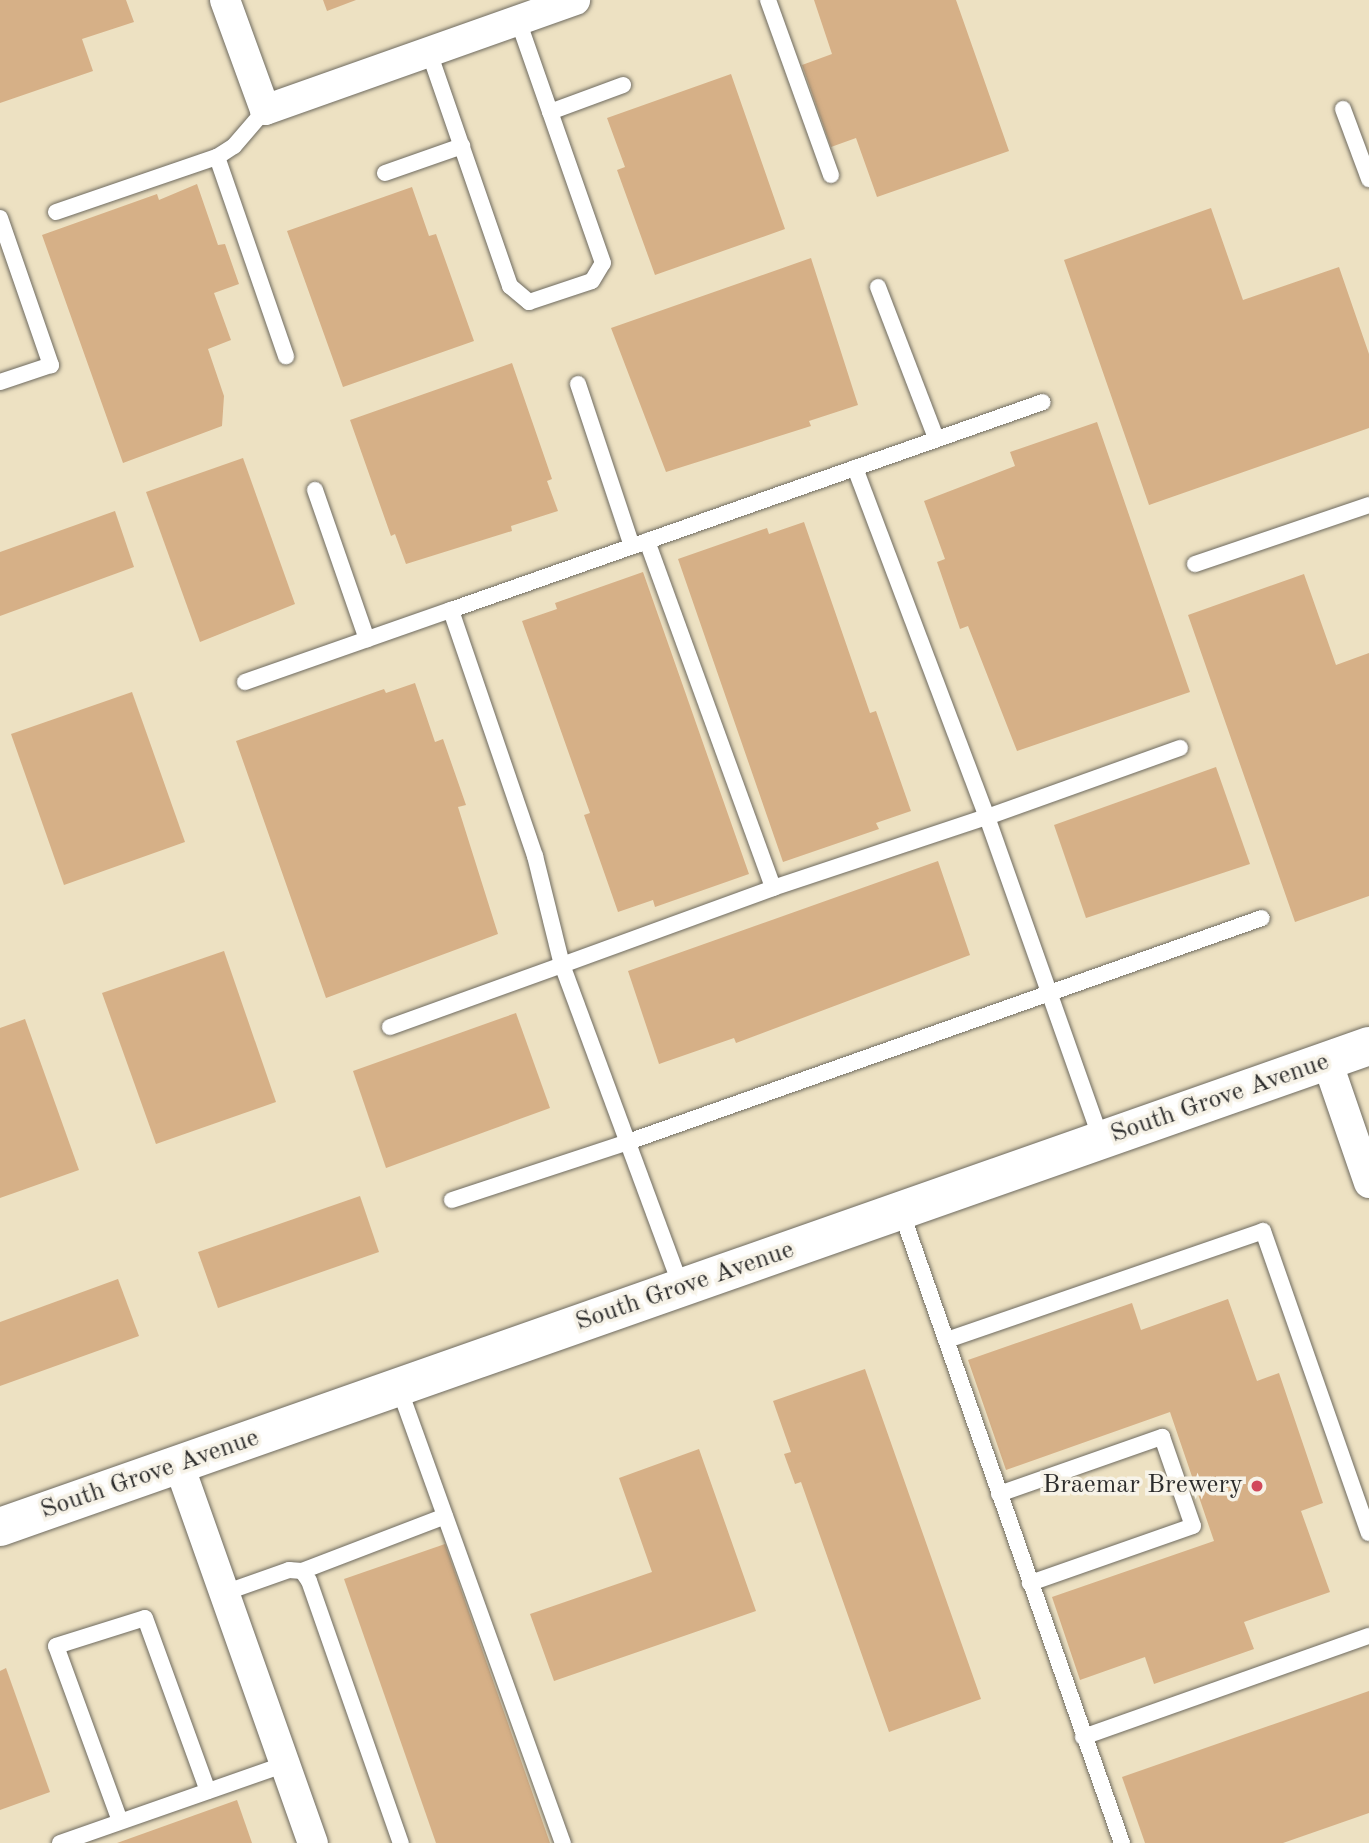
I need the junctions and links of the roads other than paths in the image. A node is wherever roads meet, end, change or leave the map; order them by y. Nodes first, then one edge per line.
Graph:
1 (225, 0) edge
2 (575, 0) edge
3 (768, 0) edge
4 (518, 20) junction
5 (429, 52) junction
6 (623, 85) dead end
7 (1343, 109) dead end
8 (265, 110) junction
9 (551, 112) junction
10 (462, 146) junction
11 (217, 157) junction
12 (385, 173) dead end
13 (831, 175) dead end
14 (1369, 179) edge
15 (56, 212) dead end
16 (0, 218) edge
17 (878, 287) dead end
18 (286, 356) dead end
19 (0, 382) edge
20 (578, 384) dead end
21 (1043, 402) dead end
22 (936, 438) junction
23 (855, 468) junction
24 (315, 490) dead end
25 (1369, 505) edge
26 (639, 544) junction
27 (1195, 564) dead end
28 (451, 610) junction
29 (367, 639) junction
30 (245, 682) dead end
31 (1180, 748) dead end
32 (987, 817) junction
33 (773, 888) junction
34 (1262, 918) dead end
35 (562, 965) junction
36 (1050, 994) junction
37 (390, 1027) dead end
38 (1369, 1046) edge
39 (1327, 1061) junction
40 (1102, 1141) junction
41 (628, 1142) junction
42 (1369, 1183) edge
43 (452, 1200) dead end
44 (901, 1211) junction
45 (682, 1289) junction
46 (947, 1340) junction
47 (399, 1388) junction
48 (179, 1465) junction
49 (999, 1494) junction
50 (445, 1516) junction
51 (0, 1527) edge
52 (1369, 1533) edge
53 (302, 1571) junction
54 (1030, 1583) junction
55 (225, 1593) junction
56 (1369, 1636) edge
57 (1083, 1737) junction
58 (285, 1764) junction
59 (208, 1791) junction
60 (120, 1821) junction
61 (60, 1843) edge
62 (313, 1843) edge
63 (401, 1843) edge
64 (563, 1843) edge
65 (1122, 1843) edge

1 - 8 street
2 - 4 street
3 - 13 lane
4 - 5 street
4 - 9 lane
5 - 8 street
5 - 10 lane
6 - 9 lane
7 - 14 lane
8 - 11 lane
9 - 10 lane
10 - 12 lane
11 - 15 lane
11 - 18 lane
16 - 19 lane
17 - 22 lane
20 - 26 lane
21 - 22 lane
22 - 23 lane
23 - 26 lane
23 - 32 lane
24 - 29 lane
25 - 27 lane
26 - 28 lane
26 - 33 lane
28 - 29 lane
28 - 35 lane
29 - 30 lane
31 - 32 lane
32 - 33 lane
32 - 36 lane
33 - 35 lane
34 - 36 lane
35 - 37 lane
35 - 41 lane
36 - 40 lane
36 - 41 lane
38 - 39 main road, South Grove Avenue
39 - 40 main road, South Grove Avenue
39 - 42 street
40 - 44 main road, South Grove Avenue
41 - 43 lane
41 - 45 lane
44 - 45 main road, South Grove Avenue
44 - 46 lane
45 - 47 main road, South Grove Avenue
46 - 49 lane
46 - 52 lane
47 - 48 main road, South Grove Avenue
47 - 50 lane
48 - 51 main road, South Grove Avenue
48 - 55 street
49 - 54 lane
49 - 54 lane
50 - 53 lane
50 - 64 lane
53 - 55 lane
53 - 63 lane
54 - 57 lane
55 - 58 street
56 - 57 lane
57 - 65 lane
58 - 59 lane
58 - 62 street
59 - 60 lane
59 - 60 lane
60 - 61 lane

